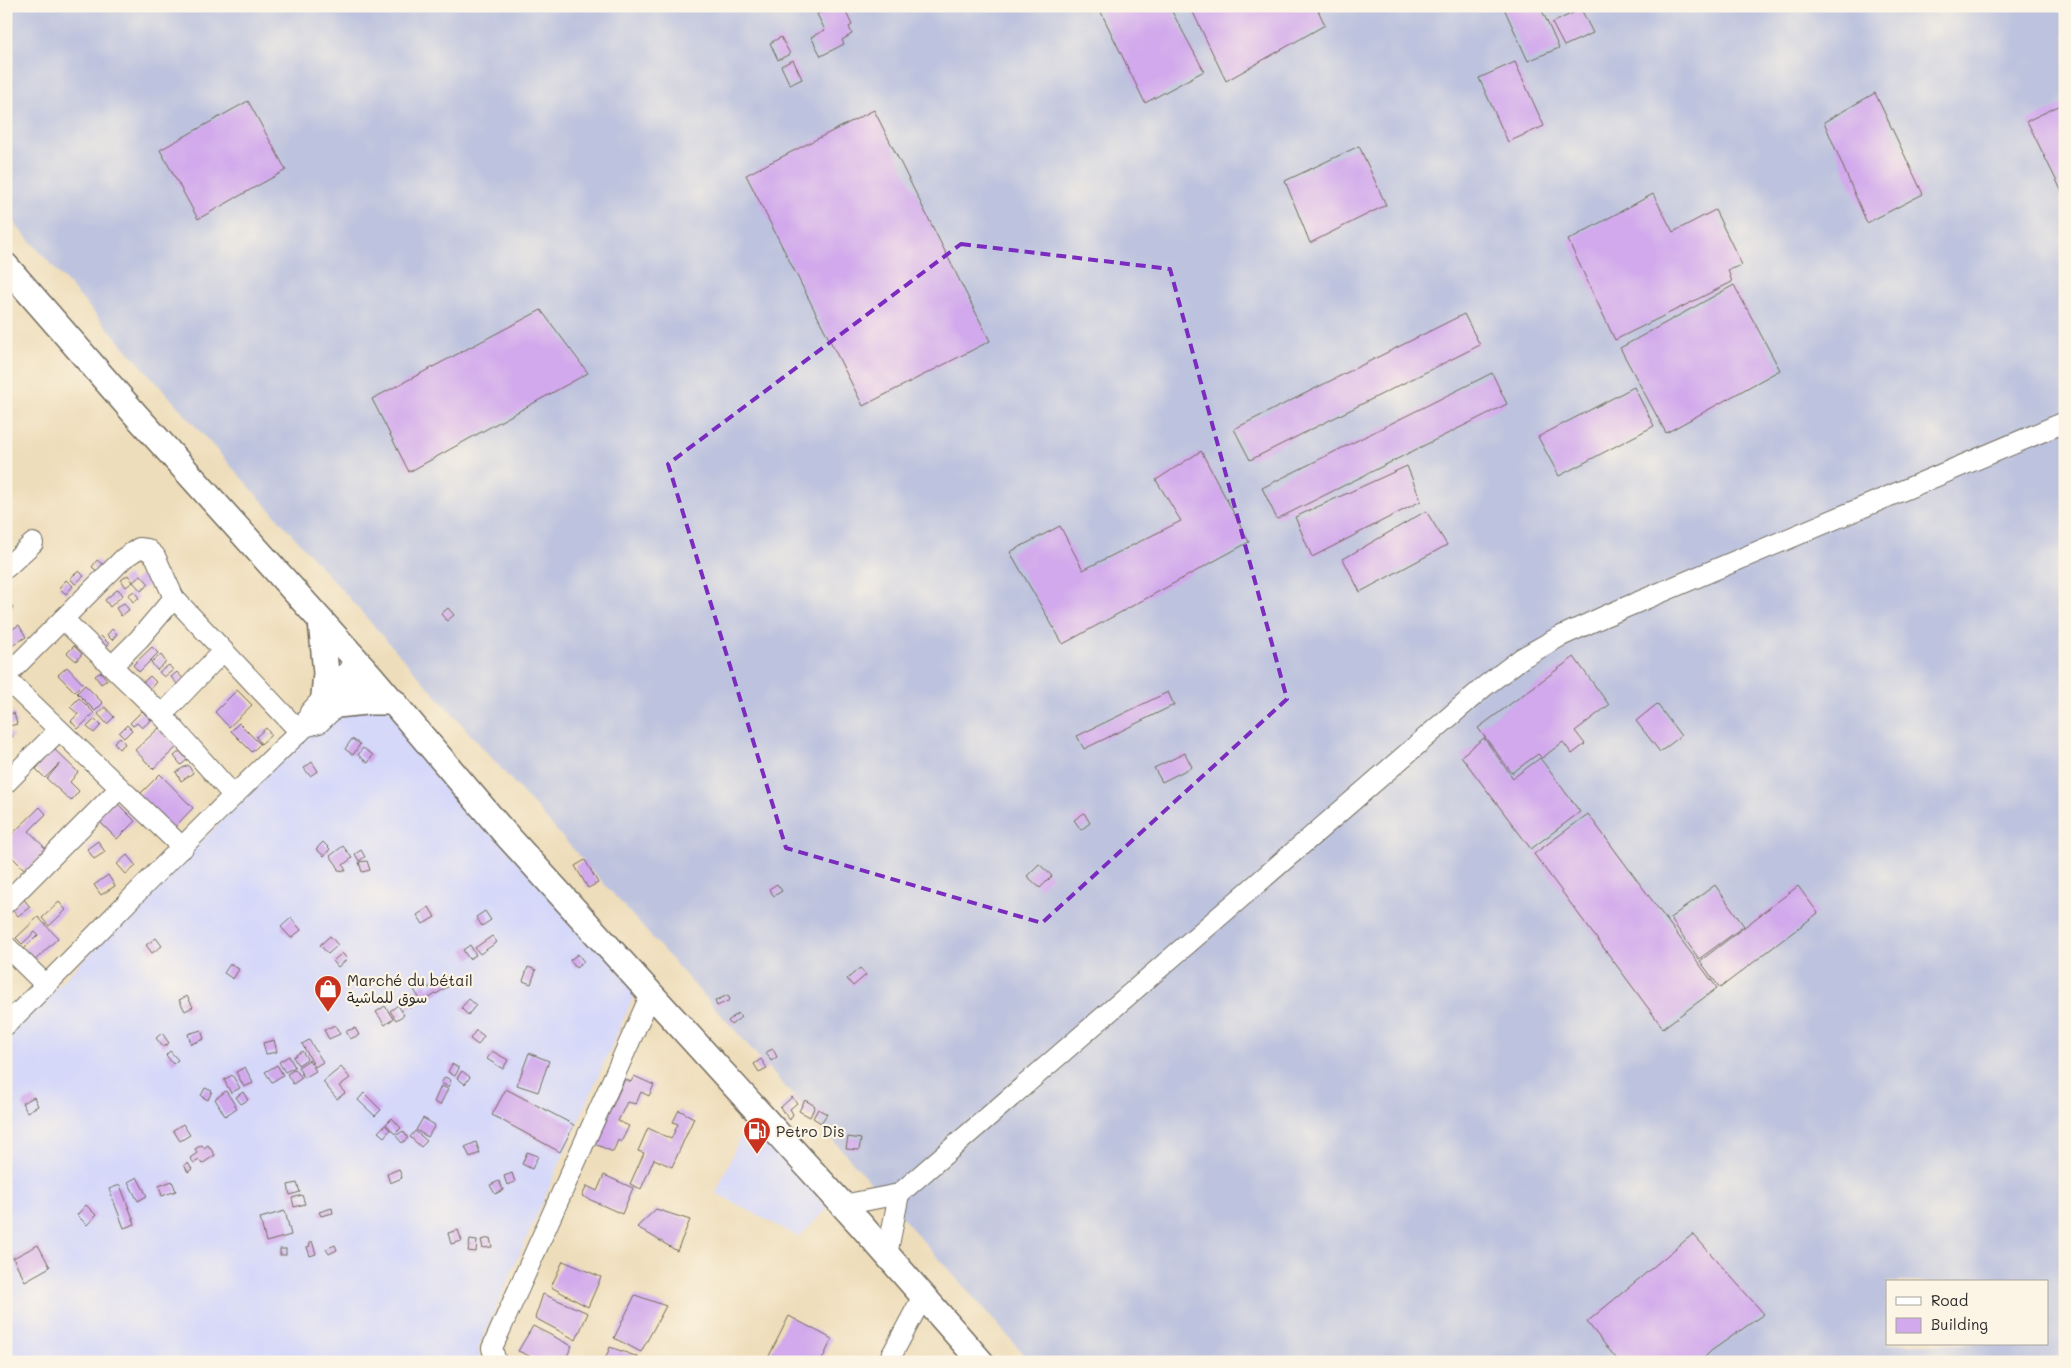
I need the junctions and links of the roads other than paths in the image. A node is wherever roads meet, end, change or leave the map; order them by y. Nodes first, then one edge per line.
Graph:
1 (6, 266) edge
2 (2065, 422) edge
3 (33, 543) dead end
4 (6, 568) edge
5 (174, 598) junction
6 (63, 619) junction
7 (321, 621) junction
8 (223, 651) junction
9 (112, 666) junction
10 (364, 668) junction
11 (6, 678) edge
12 (330, 701) junction
13 (394, 702) junction
14 (162, 715) junction
15 (59, 730) junction
16 (302, 730) junction
17 (6, 783) edge
18 (120, 788) junction
19 (233, 795) junction
20 (183, 848) junction
21 (6, 903) edge
22 (6, 946) edge
23 (46, 985) junction
24 (651, 994) junction
25 (6, 1025) edge
26 (900, 1194) junction
27 (842, 1205) junction
28 (887, 1254) junction
29 (923, 1296) junction
30 (496, 1362) edge
31 (888, 1362) edge
32 (981, 1362) edge

1 - 7 main road
2 - 26 street
3 - 4 street
5 - 6 street
5 - 8 street
5 - 9 street
6 - 9 street
6 - 11 street
7 - 10 main road
7 - 12 main road
8 - 14 street
8 - 16 street
9 - 14 street
10 - 12 street
10 - 13 main road
11 - 15 street
12 - 13 main road
12 - 16 street
13 - 24 main road
14 - 19 street
15 - 17 street
15 - 18 street
16 - 19 street
18 - 20 street
18 - 21 street
19 - 20 street
20 - 23 street
22 - 23 street
23 - 25 street
24 - 27 main road
24 - 30 street
26 - 27 street
26 - 28 street
27 - 28 main road
28 - 29 main road
29 - 31 street
29 - 32 main road

